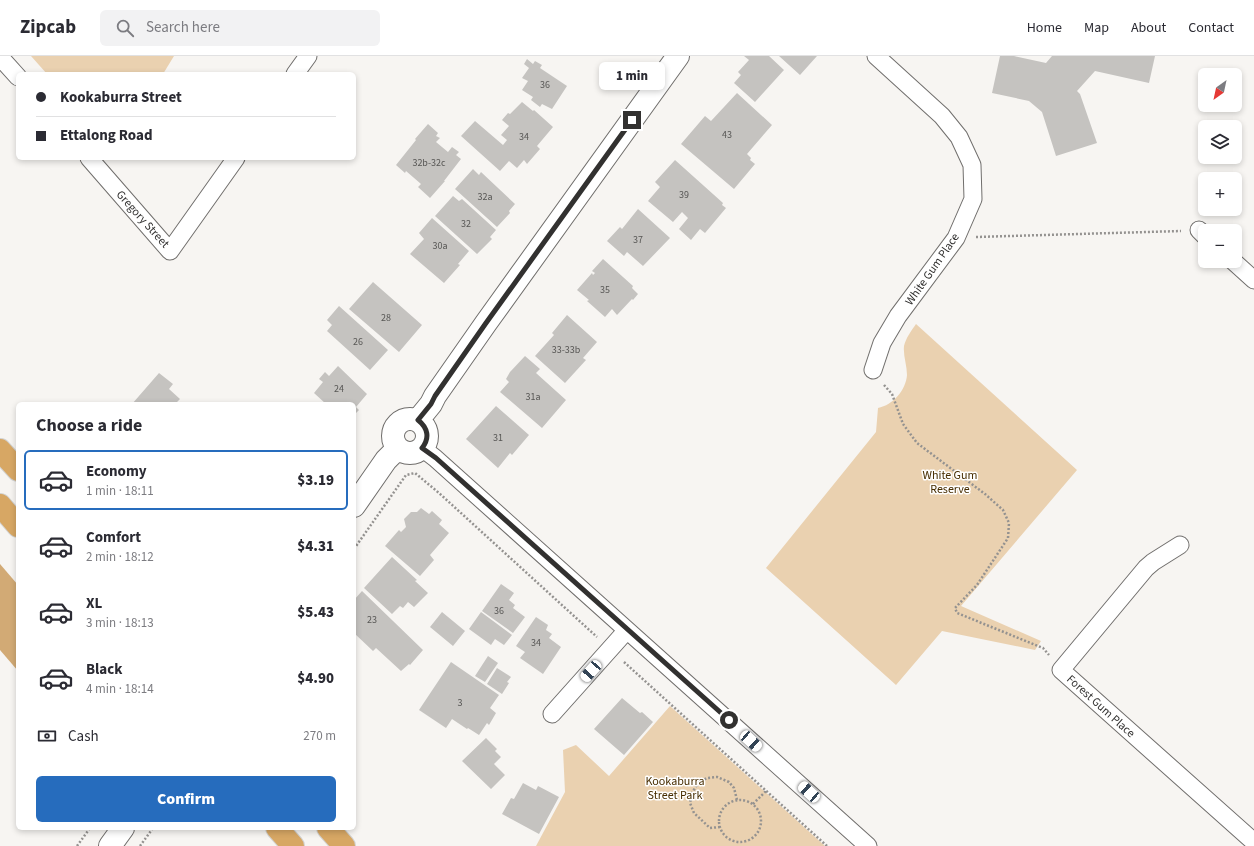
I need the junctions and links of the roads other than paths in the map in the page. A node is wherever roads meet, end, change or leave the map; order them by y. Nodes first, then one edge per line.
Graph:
1 (308, 56) edge
2 (678, 56) edge
3 (876, 56) edge
4 (0, 57) edge
5 (296, 72) edge
6 (16, 75) edge
7 (91, 160) edge
8 (235, 160) edge
9 (1241, 268) edge
10 (1254, 280) edge
11 (873, 370) road end
12 (418, 420) junction
13 (398, 448) junction
14 (422, 448) junction
15 (0, 450) edge
16 (16, 468) edge
17 (356, 503) edge
18 (0, 505) edge
19 (16, 524) edge
20 (1180, 545) dead end
21 (627, 630) junction
22 (552, 714) dead end
23 (122, 830) edge
24 (279, 830) edge
25 (330, 830) edge
26 (1254, 842) edge
27 (110, 846) edge
28 (293, 846) edge
29 (344, 846) edge
30 (868, 846) edge

1 - 5 street
2 - 12 street
3 - 11 street, White Gum Place
4 - 6 street
7 - 8 street, Gregory Street
9 - 10 street
12 - 13 street
12 - 14 street
13 - 14 street
13 - 17 street
14 - 21 street
15 - 16 highway
18 - 19 highway
20 - 26 street, Forest Gum Place
21 - 22 street
21 - 30 street
23 - 27 street
24 - 28 highway
25 - 29 highway

